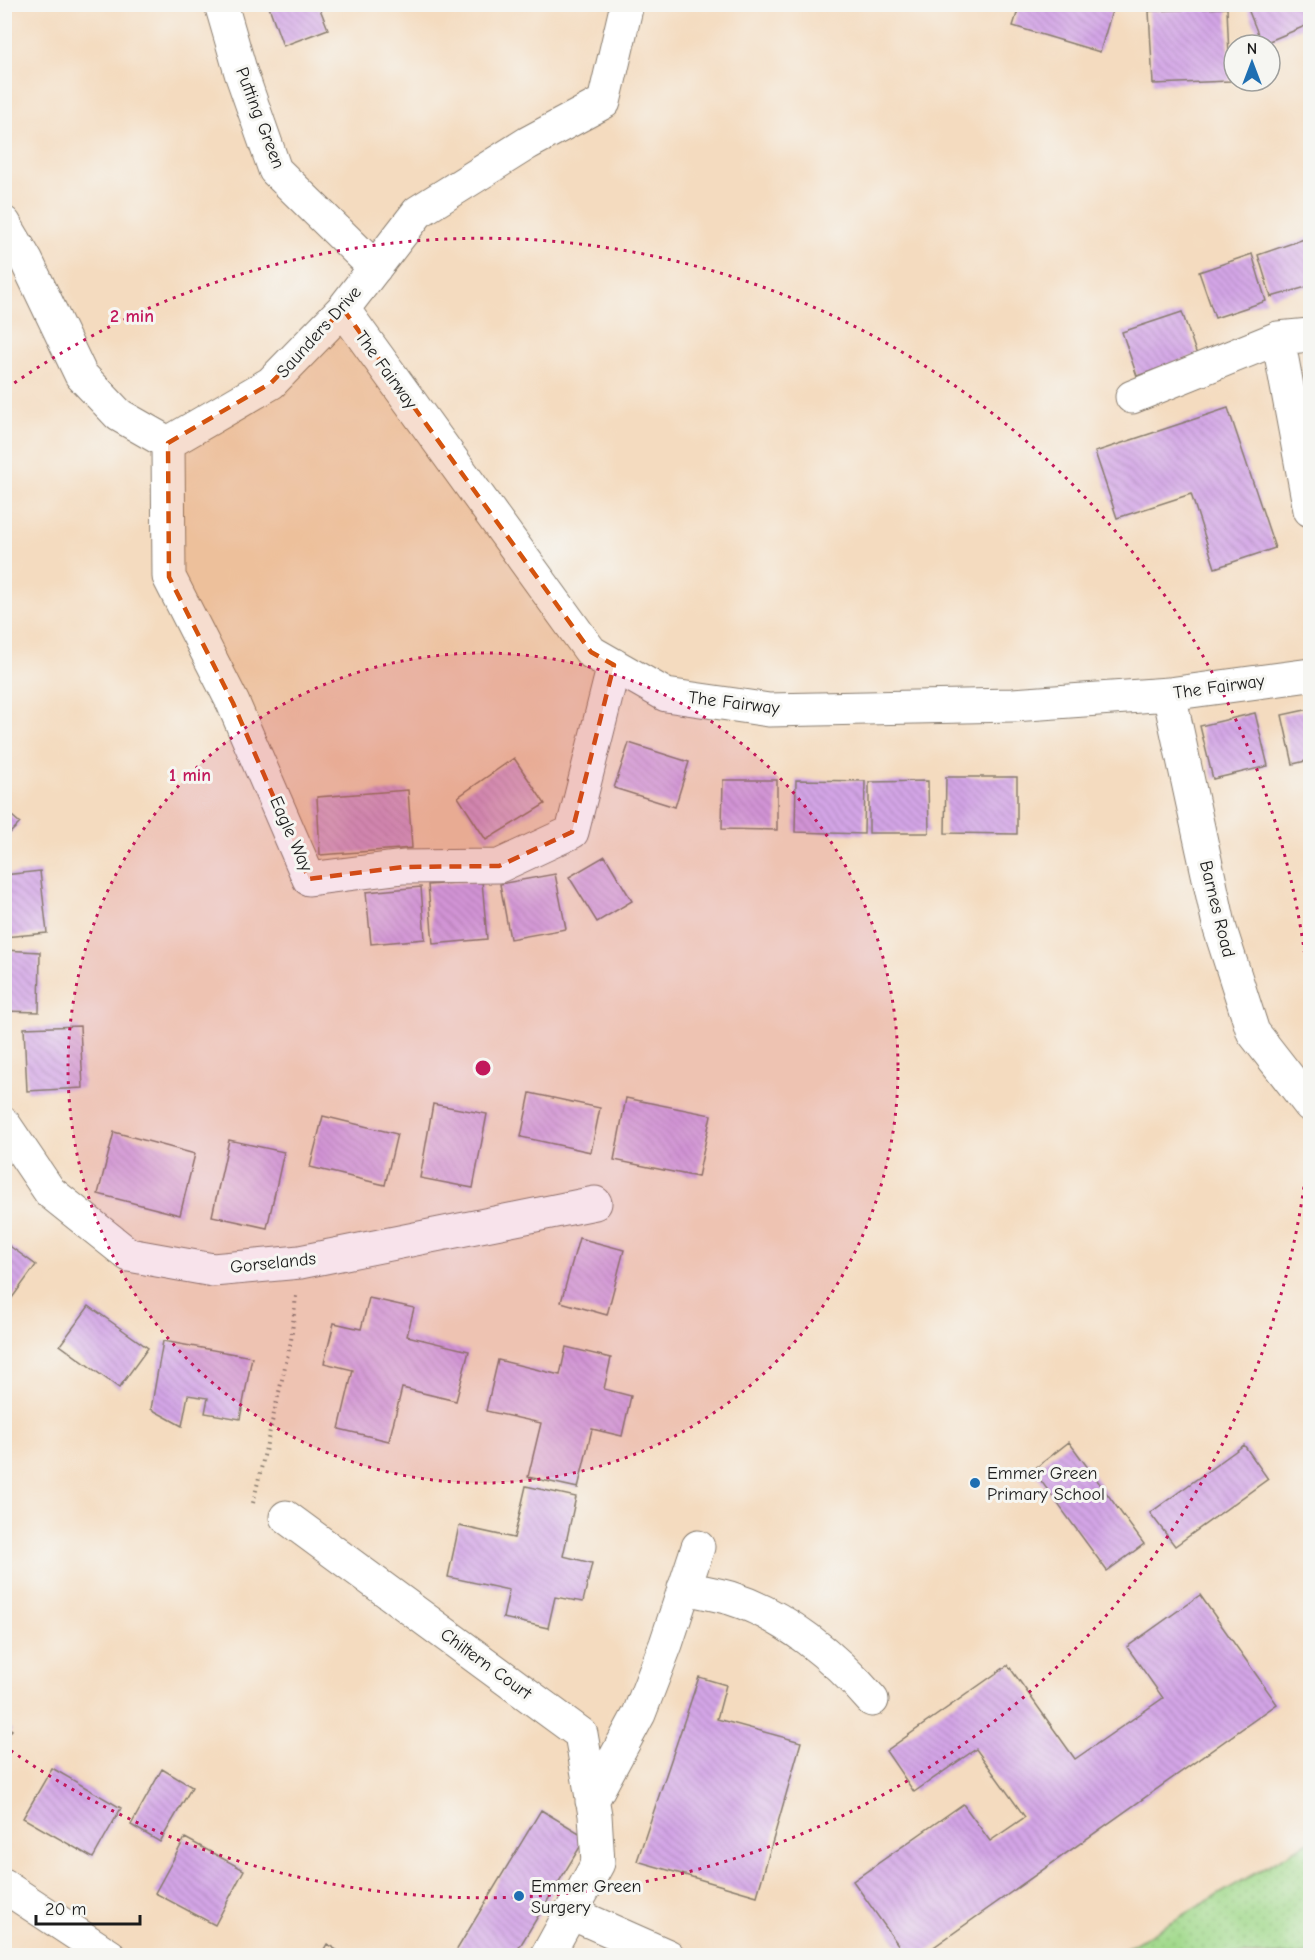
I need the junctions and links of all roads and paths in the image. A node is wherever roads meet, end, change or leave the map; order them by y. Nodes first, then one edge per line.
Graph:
1 (221, 4) edge
2 (627, 4) edge
3 (4, 223) edge
4 (375, 268) junction
5 (343, 309) junction
6 (1311, 335) edge
7 (1278, 338) junction
8 (1132, 397) dead end
9 (168, 443) junction
10 (1311, 510) edge
11 (614, 665) junction
12 (1311, 675) edge
13 (1169, 694) junction
14 (1311, 1105) edge
15 (4, 1124) edge
16 (595, 1203) dead end
17 (286, 1517) dead end
18 (698, 1547) dead end
19 (684, 1588) junction
20 (872, 1700) dead end
21 (592, 1801) junction
22 (4, 1886) edge
23 (572, 1912) junction
24 (110, 1956) edge
25 (547, 1956) edge
26 (668, 1956) edge

1 - 4 street, Putting Green
2 - 4 street, Saunders Drive
3 - 9 street
4 - 5 street, Saunders Drive
5 - 9 street, Saunders Drive
5 - 11 street, The Fairway
6 - 7 street
7 - 8 street
7 - 10 street
9 - 11 street, Eagle Way
11 - 13 street, The Fairway
12 - 13 street, The Fairway
13 - 14 street, Barnes Road
15 - 16 street, Gorselands
17 - 21 street, Chiltern Court
18 - 19 street
19 - 20 street
19 - 21 street
21 - 23 street, Chiltern Court
22 - 24 street
23 - 25 street
23 - 26 street

